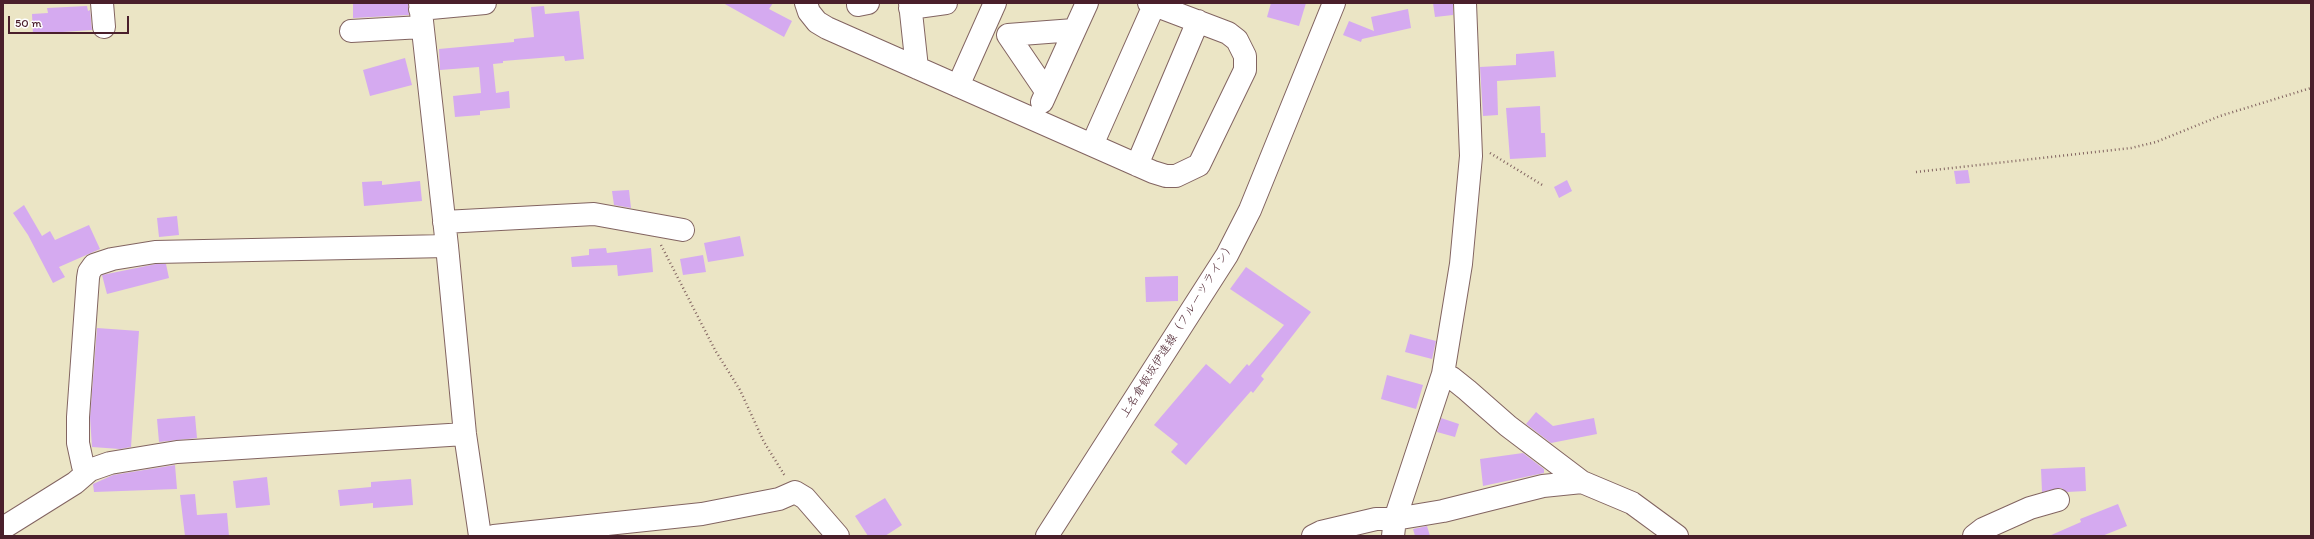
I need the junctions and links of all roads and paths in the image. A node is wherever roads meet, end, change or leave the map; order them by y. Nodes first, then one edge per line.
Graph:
1 (102, 3) edge
2 (485, 3) edge
3 (806, 3) edge
4 (858, 3) edge
5 (868, 3) edge
6 (946, 3) edge
7 (995, 3) edge
8 (1086, 3) edge
9 (1334, 3) edge
10 (1465, 3) edge
11 (1153, 4) edge
12 (910, 6) edge
13 (421, 13) edge
14 (1198, 22) junction
15 (104, 27) dead end
16 (1074, 30) junction
17 (351, 31) dead end
18 (917, 68) junction
19 (958, 86) junction
20 (2311, 88) edge
21 (1046, 91) junction
22 (1034, 119) junction
23 (1470, 141) junction
24 (1092, 144) junction
25 (1137, 164) junction
26 (1916, 172) dead end
27 (1544, 186) dead end
28 (444, 222) junction
29 (650, 223) junction
30 (683, 230) dead end
31 (447, 246) junction
32 (1443, 374) junction
33 (464, 434) junction
34 (90, 470) junction
35 (1582, 482) junction
36 (795, 492) junction
37 (2058, 500) dead end
38 (1394, 527) edge
39 (3, 528) edge
40 (480, 536) edge
41 (494, 536) edge
42 (838, 536) edge
43 (1046, 536) edge
44 (1313, 536) edge
45 (1677, 536) edge
46 (1974, 536) edge

1 - 15 street
2 - 13 street
3 - 18 street
4 - 5 street
6 - 12 street
7 - 19 street
8 - 16 street
9 - 43 street, 上名倉飯坂伊達線（フルーツライン）
10 - 23 street
11 - 14 street
11 - 24 street
12 - 18 street
13 - 17 street
13 - 28 street
14 - 25 street
14 - 25 street
16 - 21 street
16 - 21 street
18 - 19 street
19 - 22 street
20 - 26 path
21 - 22 street
22 - 24 street
23 - 27 path
23 - 32 street
24 - 25 street
28 - 29 street
28 - 31 street
29 - 30 street
29 - 36 path
31 - 33 street
31 - 34 street
32 - 35 street
32 - 38 street
33 - 34 street
33 - 40 street
34 - 39 street
35 - 38 street
35 - 45 street
36 - 41 street
36 - 42 street
37 - 46 street
38 - 44 street

